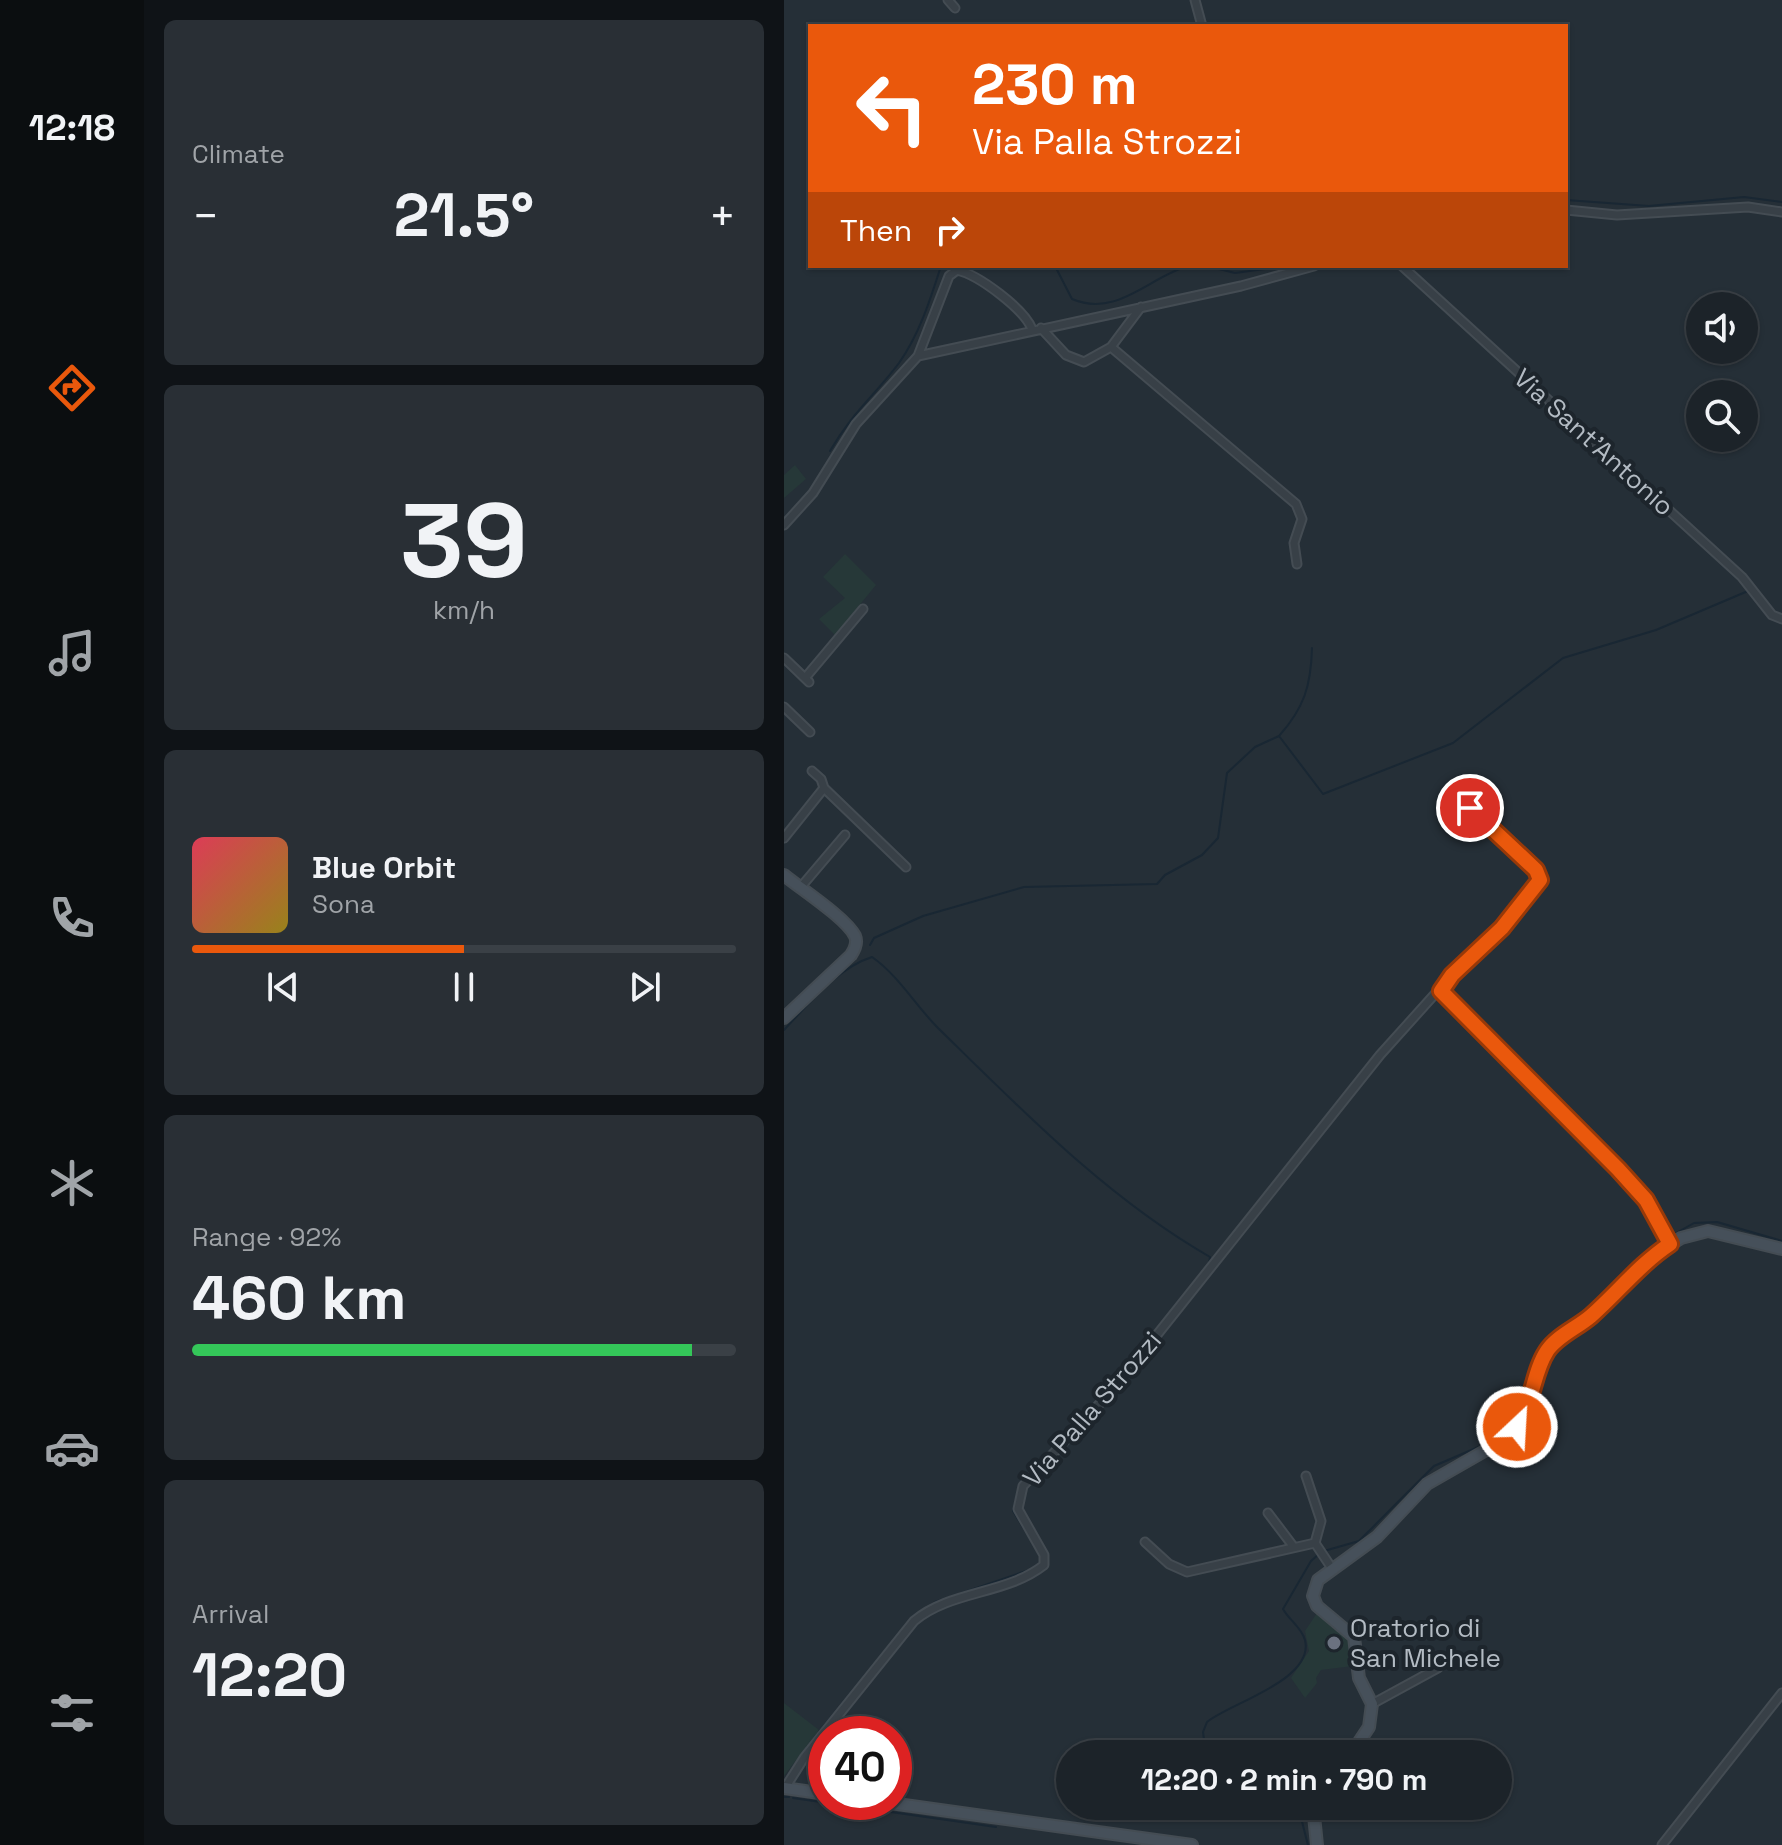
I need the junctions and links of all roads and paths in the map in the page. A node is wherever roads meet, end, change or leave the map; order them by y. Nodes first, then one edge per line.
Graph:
1 (948, 0) edge
2 (1195, 0) edge
3 (955, 8) dead end
4 (1201, 24) edge
5 (1568, 210) edge
6 (1782, 212) edge
7 (1306, 268) edge
8 (1404, 268) edge
9 (1141, 307) junction
10 (1041, 328) junction
11 (1032, 329) junction
12 (1111, 347) junction
13 (918, 356) junction
14 (784, 525) edge
15 (1297, 564) dead end
16 (863, 609) dead end
17 (1782, 619) edge
18 (784, 658) edge
19 (784, 707) edge
20 (810, 732) dead end
21 (812, 771) dead end
22 (824, 788) junction
23 (1470, 808) dead end
24 (845, 835) dead end
25 (784, 838) edge
26 (906, 867) dead end
27 (784, 875) edge
28 (800, 888) junction
29 (1441, 991) junction
30 (784, 1018) edge
31 (1667, 1238) junction
32 (1782, 1249) edge
33 (1306, 1476) dead end
34 (1268, 1513) dead end
35 (1145, 1542) dead end
36 (1317, 1545) junction
37 (1293, 1546) junction
38 (1331, 1567) junction
39 (1438, 1668) dead end
40 (1782, 1693) edge
41 (1372, 1704) junction
42 (1360, 1740) edge
43 (785, 1788) edge
44 (808, 1791) edge
45 (912, 1805) edge
46 (1314, 1820) edge
47 (1192, 1845) edge
48 (1317, 1845) edge
49 (1662, 1845) edge

1 - 3 street
2 - 4 street
5 - 6 street
7 - 9 street
8 - 17 street, Via Sant'Antonio
9 - 10 street
9 - 12 street
10 - 11 street
10 - 12 street
11 - 13 street
11 - 13 street
12 - 15 street
13 - 14 street
16 - 18 street
19 - 20 street
21 - 22 street
22 - 25 street
22 - 26 street
23 - 29 street, Via Palla Strozzi
24 - 28 street
27 - 28 street
28 - 30 street
29 - 31 street
29 - 43 street, Via Palla Strozzi
31 - 32 street
31 - 38 street
33 - 36 street
34 - 37 street
35 - 37 street
36 - 37 street
36 - 38 street
38 - 41 street
39 - 41 street
40 - 49 street
41 - 42 street
43 - 44 street
45 - 47 street
46 - 48 street

